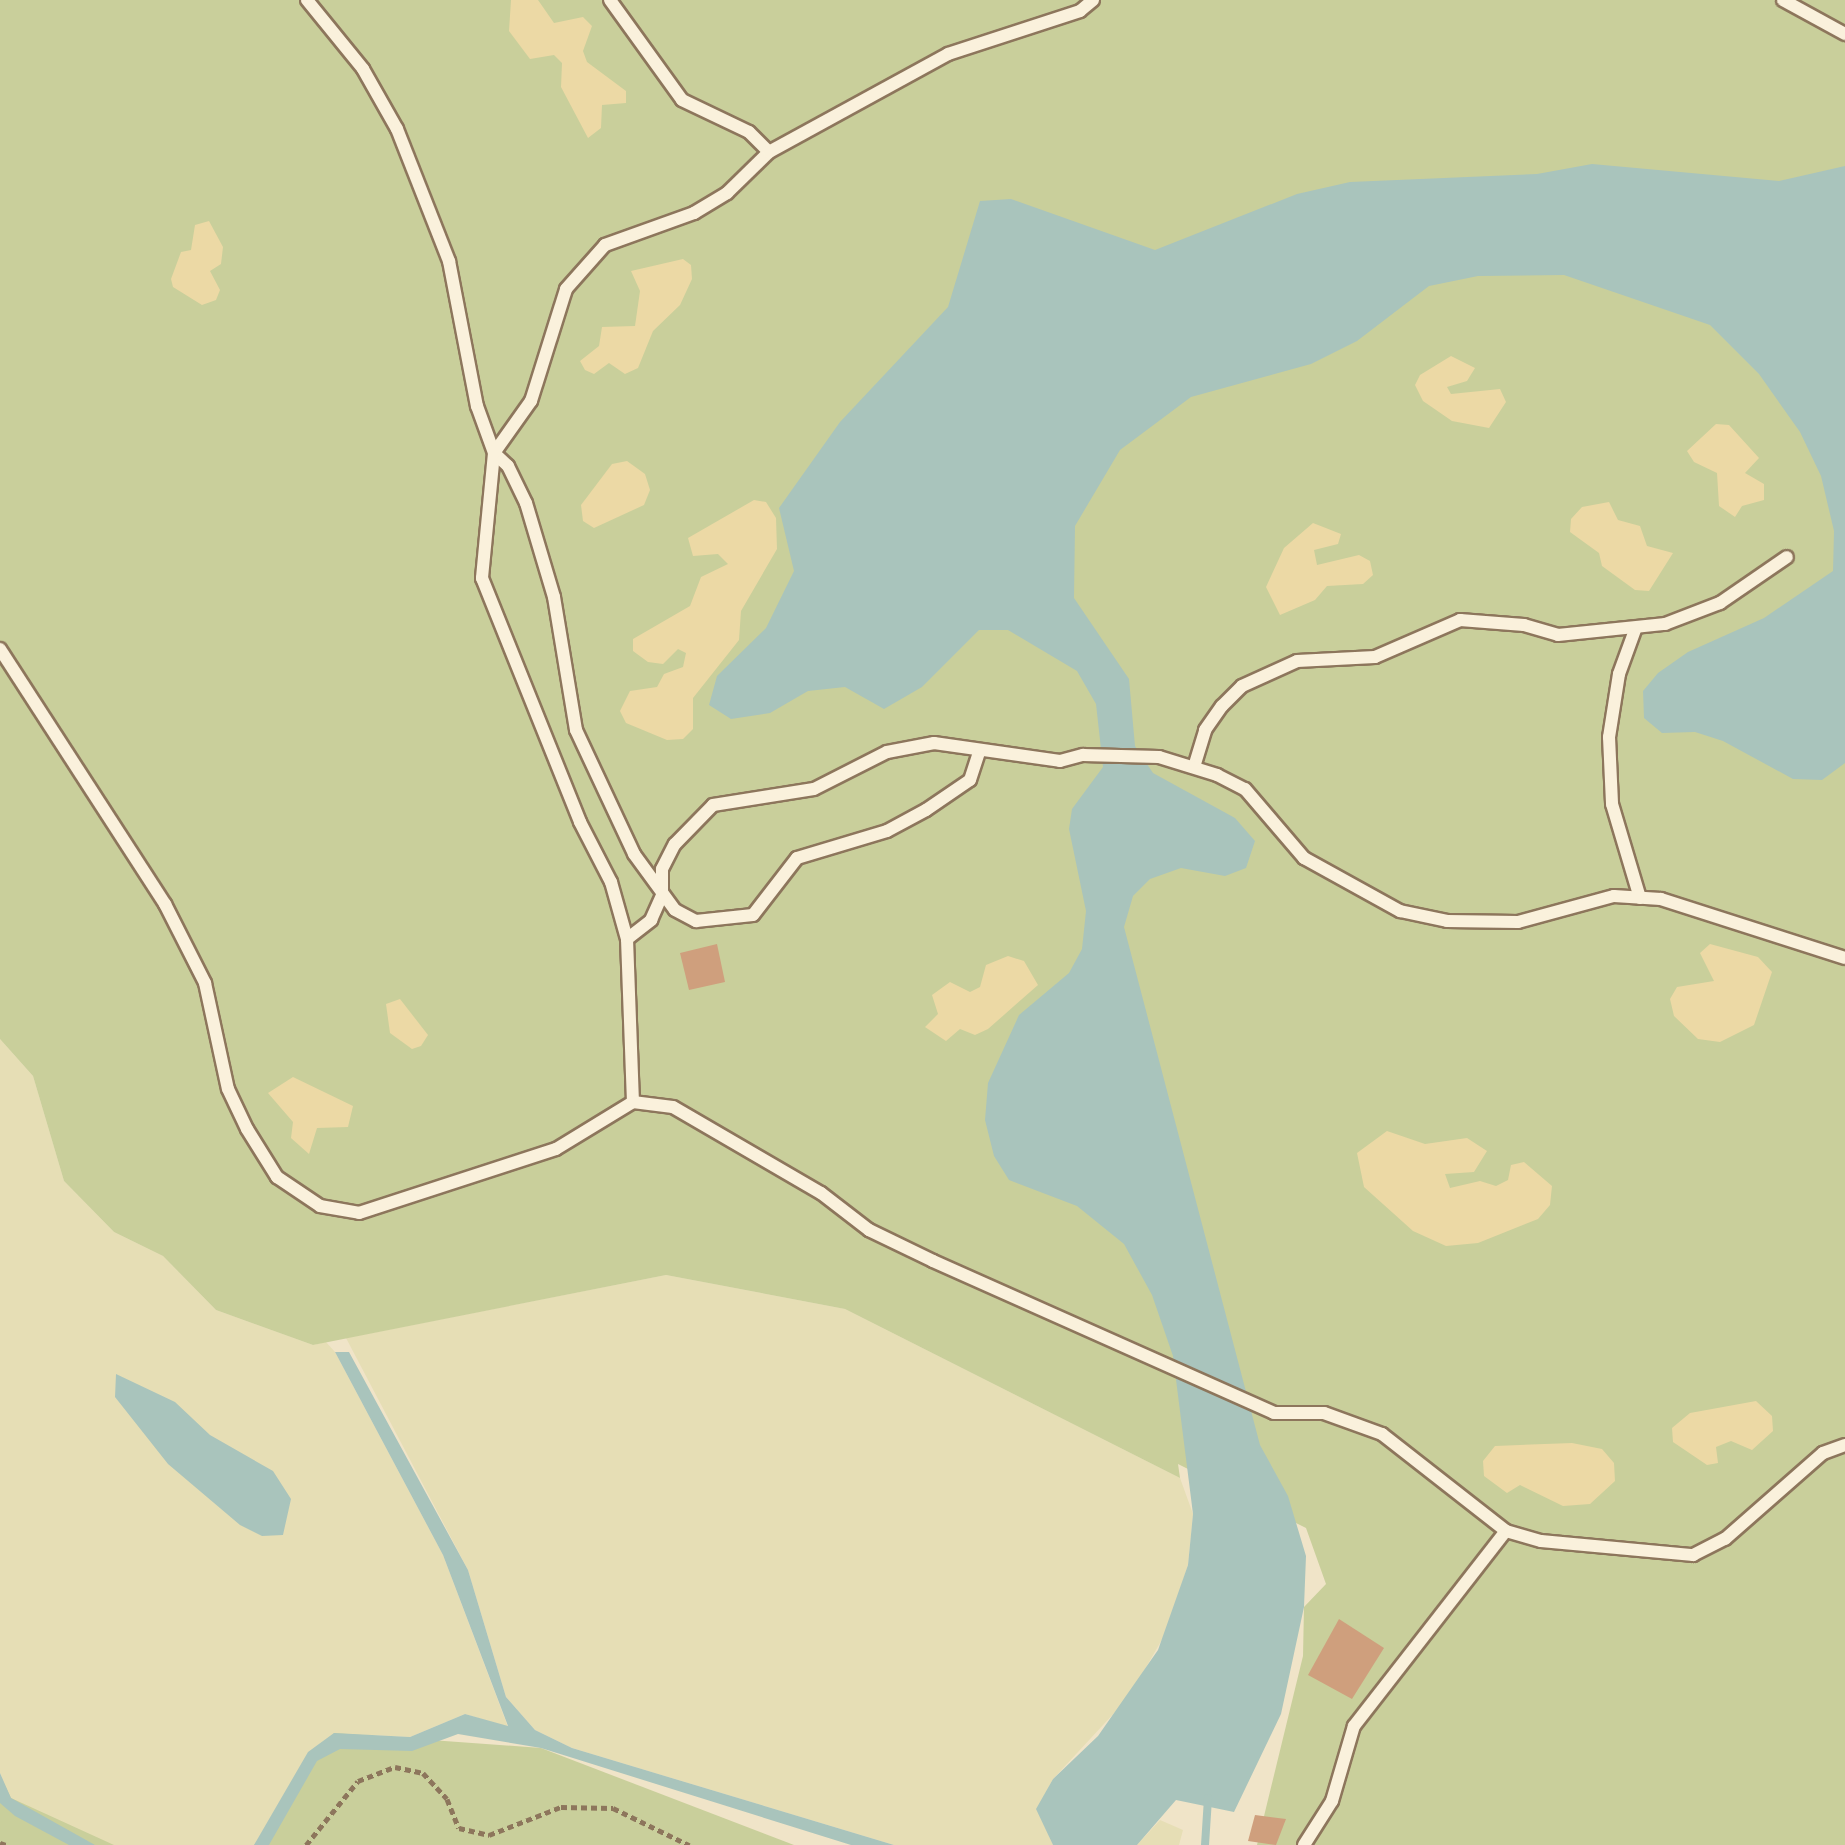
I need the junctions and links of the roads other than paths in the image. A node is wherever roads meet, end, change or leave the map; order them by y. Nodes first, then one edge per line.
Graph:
1 (307, 0) edge
2 (610, 0) edge
3 (1093, 0) edge
4 (1783, 0) edge
5 (1845, 34) edge
6 (769, 152) junction
7 (494, 453) junction
8 (1787, 557) dead end
9 (1635, 630) junction
10 (0, 649) edge
11 (979, 753) junction
12 (1194, 767) junction
13 (662, 895) junction
14 (1640, 898) junction
15 (627, 939) junction
16 (1845, 958) edge
17 (633, 1102) junction
18 (1845, 1445) edge
19 (1506, 1531) junction
20 (1304, 1845) edge

1 - 7 lane
2 - 6 lane
3 - 6 lane
4 - 5 lane
6 - 7 lane
7 - 13 lane
7 - 15 lane
8 - 9 lane
9 - 12 lane
9 - 14 lane
10 - 17 lane
11 - 12 lane
11 - 13 lane
11 - 13 lane
12 - 14 lane
13 - 15 lane
14 - 16 lane
15 - 17 lane
17 - 19 lane
18 - 19 lane
19 - 20 lane

